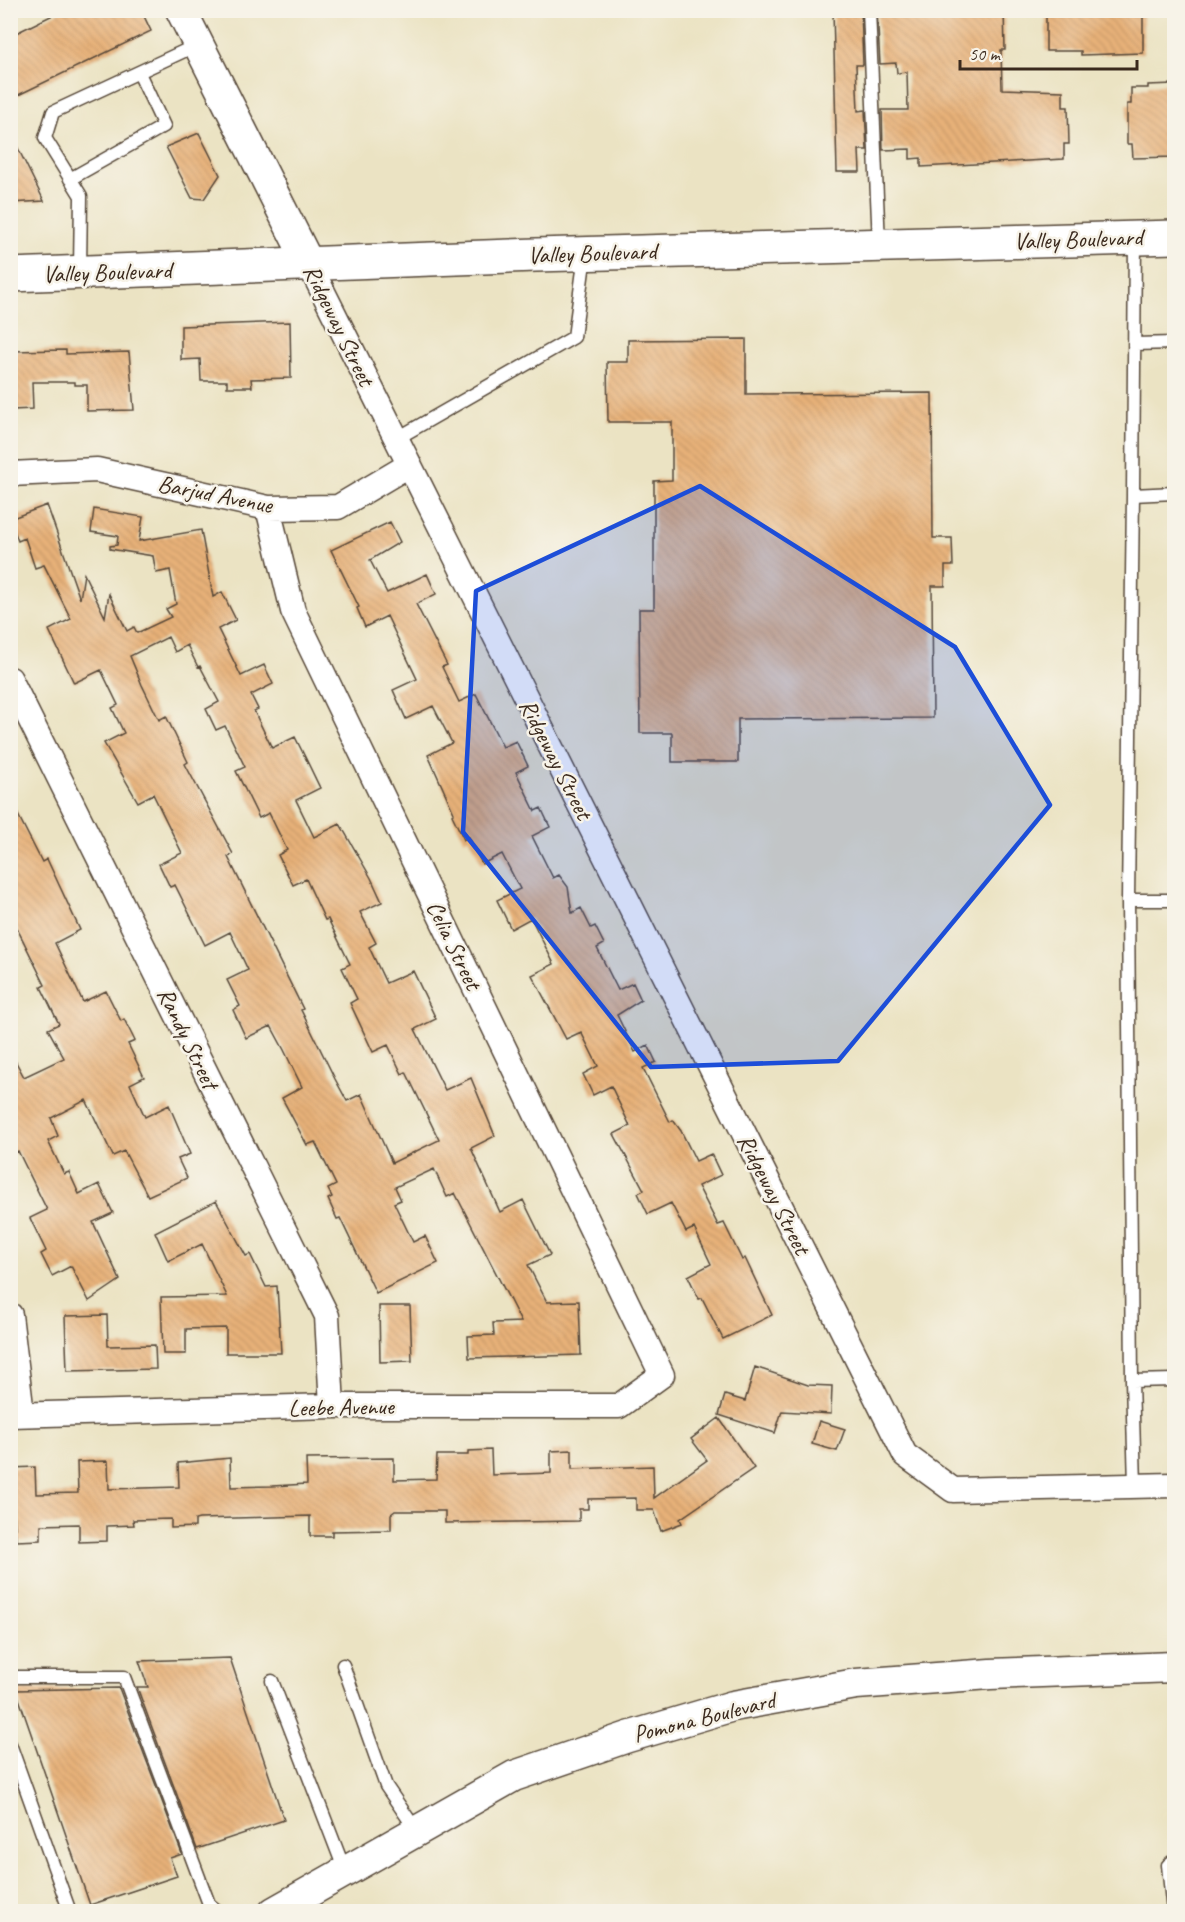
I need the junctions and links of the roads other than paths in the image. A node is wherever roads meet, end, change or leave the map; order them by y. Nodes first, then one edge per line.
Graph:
1 (181, 10) edge
2 (869, 10) edge
3 (199, 45) junction
4 (139, 73) junction
5 (70, 179) junction
6 (1174, 237) edge
7 (1135, 238) junction
8 (879, 245) junction
9 (585, 254) junction
10 (309, 264) junction
11 (80, 273) junction
12 (10, 276) edge
13 (1174, 343) edge
14 (1135, 344) junction
15 (396, 439) junction
16 (409, 465) junction
17 (10, 474) edge
18 (1174, 494) edge
19 (1133, 495) junction
20 (268, 508) junction
21 (10, 679) edge
22 (1128, 900) junction
23 (1174, 900) edge
24 (10, 1315) edge
25 (662, 1375) joint
26 (1174, 1380) edge
27 (1132, 1381) junction
28 (332, 1406) junction
29 (16, 1415) edge
30 (1135, 1485) junction
31 (1174, 1485) edge
32 (343, 1665) dead end
33 (1174, 1667) edge
34 (10, 1677) edge
35 (272, 1681) dead end
36 (10, 1744) edge
37 (417, 1831) junction
38 (1174, 1860) edge
39 (345, 1871) junction
40 (70, 1911) edge
41 (219, 1911) edge
42 (274, 1911) edge
43 (1173, 1911) edge

1 - 3 street, Ridgeway Street
2 - 8 lane
3 - 4 lane
3 - 10 street, Ridgeway Street
4 - 5 lane
4 - 5 lane
5 - 11 lane
6 - 7 main road, Valley Boulevard
7 - 8 main road, Valley Boulevard
7 - 14 lane
8 - 9 main road, Valley Boulevard
9 - 10 main road, Valley Boulevard
9 - 15 lane
10 - 11 main road, Valley Boulevard
10 - 15 street, Ridgeway Street
11 - 12 main road, Valley Boulevard
13 - 14 lane
14 - 19 lane
15 - 16 street, Ridgeway Street
16 - 20 street, Barjud Avenue
16 - 30 street, Ridgeway Street
17 - 20 street, Barjud Avenue
18 - 19 lane
19 - 22 lane
20 - 25 street, Celia Street
21 - 28 street, Randy Street
22 - 23 lane
22 - 27 lane
24 - 29 street
25 - 28 street, Leebe Avenue
26 - 27 lane
27 - 30 lane
28 - 29 street, Leebe Avenue
30 - 31 street
32 - 37 lane
33 - 37 street, Pomona Boulevard
34 - 41 lane
35 - 39 lane
36 - 40 lane
37 - 39 street, Pomona Boulevard
38 - 43 lane
39 - 42 street, Pomona Boulevard

